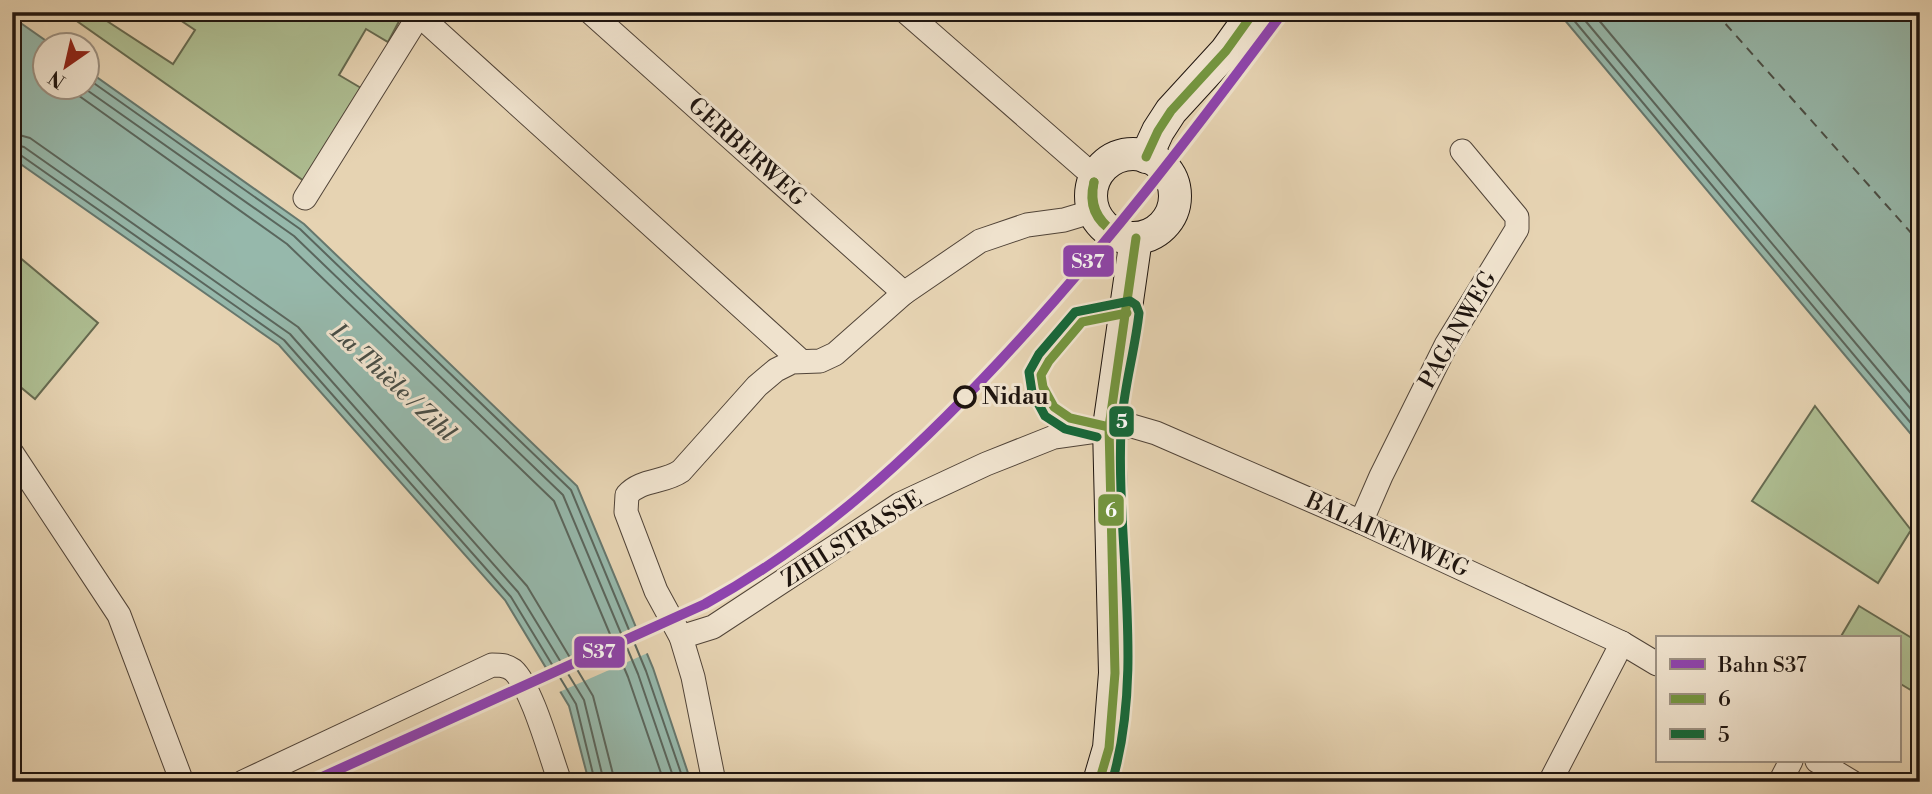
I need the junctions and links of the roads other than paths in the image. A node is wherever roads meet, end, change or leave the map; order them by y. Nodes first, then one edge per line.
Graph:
1 (590, 12) edge
2 (906, 12) edge
3 (1254, 12) edge
4 (420, 14) edge
5 (1462, 151) dead end
6 (1146, 157) junction
7 (1096, 178) junction
8 (305, 198) dead end
9 (1094, 211) junction
10 (1136, 238) junction
11 (904, 293) junction
12 (801, 361) junction
13 (1109, 428) junction
14 (12, 453) edge
15 (1361, 522) junction
16 (681, 637) junction
17 (1622, 643) junction
18 (1656, 663) edge
19 (1790, 762) edge
20 (1819, 762) edge
21 (181, 782) edge
22 (243, 782) edge
23 (560, 782) edge
24 (714, 782) edge
25 (1098, 782) edge
26 (1550, 782) edge
27 (1780, 782) edge
28 (1852, 782) edge

1 - 11 street, GERBERWEG
2 - 7 street
3 - 6 main road
4 - 8 street
4 - 12 street
5 - 15 street, PAGANWEG
6 - 7 main road
6 - 10 main road
7 - 9 main road
9 - 10 main road
9 - 11 street
10 - 13 main road
11 - 12 street
12 - 16 street
13 - 15 street, BALAINENWEG
13 - 16 street, ZIHLSTRASSE
13 - 25 main road
14 - 21 street
15 - 17 street, BALAINENWEG
16 - 24 street
17 - 18 street, BALAINENWEG
17 - 26 street
19 - 27 street
20 - 28 street
22 - 23 street

